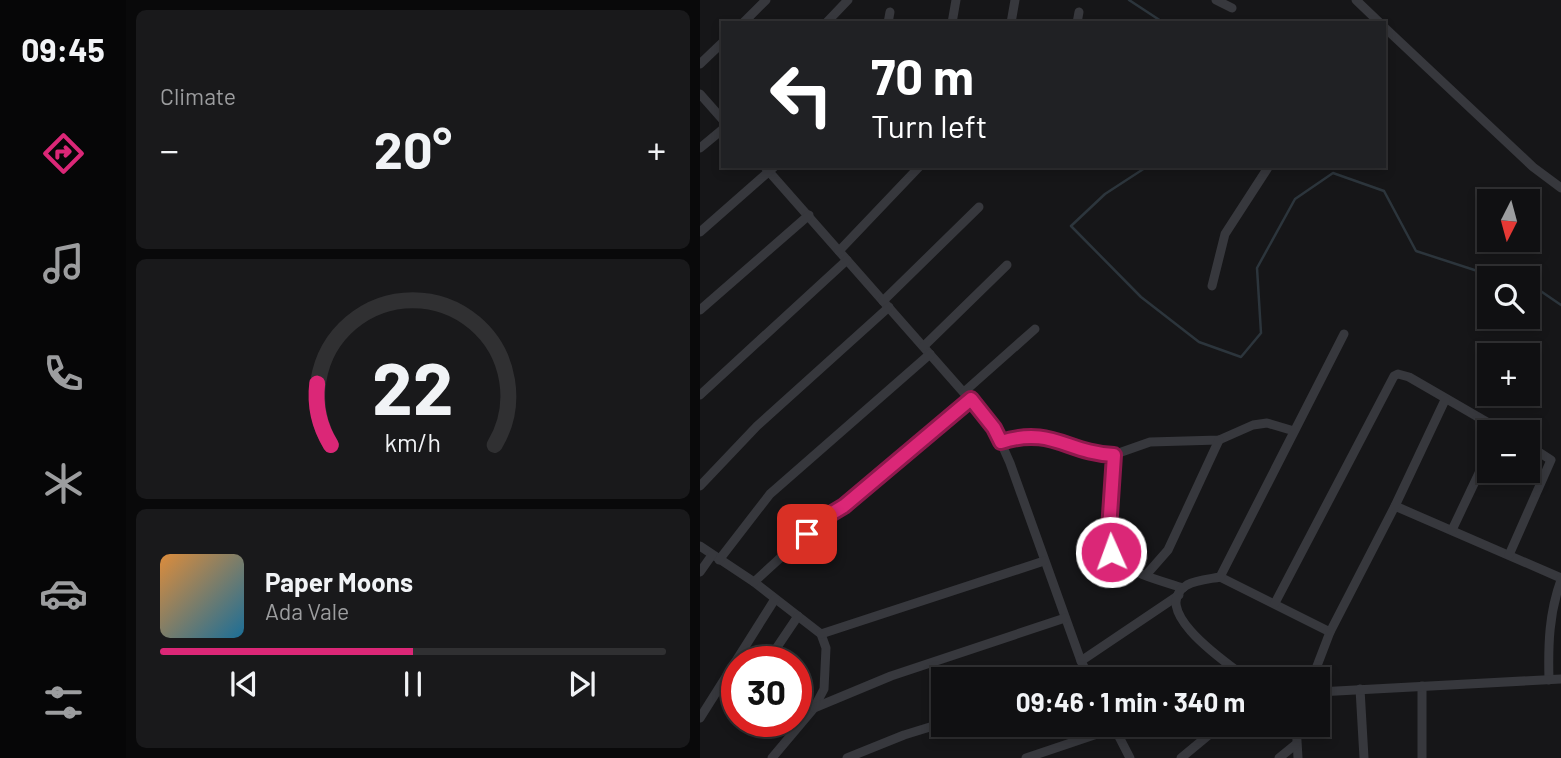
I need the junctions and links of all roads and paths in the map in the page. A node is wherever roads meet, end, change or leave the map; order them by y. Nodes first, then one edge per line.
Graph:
1 (766, 0) edge
2 (848, 0) edge
3 (956, 0) edge
4 (1015, 0) edge
5 (1216, 0) edge
6 (1356, 0) edge
7 (1233, 8) dead end
8 (890, 12) dead end
9 (1079, 12) dead end
10 (745, 21) edge
11 (828, 21) edge
12 (888, 21) edge
13 (952, 21) edge
14 (1011, 21) edge
15 (1077, 21) edge
16 (1378, 21) edge
17 (1386, 29) edge
18 (721, 44) edge
19 (700, 64) edge
20 (700, 94) edge
21 (721, 118) edge
22 (721, 131) edge
23 (700, 148) edge
24 (770, 168) edge
25 (918, 168) edge
26 (1268, 168) edge
27 (1561, 187) edge
28 (979, 207) dead end
29 (809, 215) junction
30 (700, 232) edge
31 (839, 251) junction
32 (847, 260) junction
33 (1007, 265) dead end
34 (1212, 286) dead end
35 (886, 304) junction
36 (700, 310) edge
37 (1035, 329) dead end
38 (1344, 334) dead end
39 (927, 350) junction
40 (700, 395) edge
41 (968, 396) junction
42 (1445, 400) junction
43 (1481, 420) edge
44 (1294, 430) junction
45 (1219, 440) junction
46 (1001, 442) junction
47 (1540, 453) edge
48 (1114, 455) junction
49 (1477, 477) edge
50 (700, 486) edge
51 (1395, 506) junction
52 (1452, 530) junction
53 (700, 546) edge
54 (1509, 555) junction
55 (715, 557) junction
56 (1044, 561) junction
57 (700, 572) edge
58 (1146, 575) junction
59 (1220, 577) junction
60 (1561, 579) edge
61 (754, 582) junction
62 (1181, 592) junction
63 (775, 599) junction
64 (1275, 603) junction
65 (798, 616) junction
66 (1065, 618) junction
67 (1330, 632) junction
68 (821, 634) junction
69 (777, 646) edge
70 (1081, 661) junction
71 (1084, 667) edge
72 (1232, 667) edge
73 (1317, 667) edge
74 (1549, 680) junction
75 (1561, 680) edge
76 (1422, 686) junction
77 (1360, 690) junction
78 (1330, 691) edge
79 (814, 708) junction
80 (700, 718) edge
81 (931, 727) edge
82 (1084, 737) edge
83 (1120, 737) edge
84 (1206, 737) edge
85 (1295, 737) edge
86 (1295, 745) junction
87 (772, 758) edge
88 (847, 758) edge
89 (1027, 758) edge
90 (1130, 758) edge
91 (1181, 758) edge
92 (1279, 758) edge
93 (1298, 758) edge
94 (1364, 758) edge
95 (1422, 758) edge

1 - 10 street
2 - 11 street
3 - 13 street
4 - 14 street
5 - 7 street
6 - 16 street
8 - 12 street
9 - 15 street
17 - 27 street
18 - 19 street
20 - 21 street
22 - 23 street
24 - 29 street
24 - 30 street
25 - 31 street
26 - 34 street
28 - 35 street
29 - 31 street
29 - 36 street
31 - 32 street
32 - 35 street
32 - 40 street
33 - 39 street
35 - 39 street
35 - 50 street
37 - 41 street
38 - 44 street
39 - 41 street
39 - 55 street
41 - 46 street
41 - 61 street
42 - 43 street
42 - 51 street
42 - 64 street
44 - 45 street
44 - 59 street
45 - 48 street
45 - 58 street
46 - 48 street
46 - 56 street
47 - 54 street
48 - 58 street
49 - 52 street
51 - 52 street
51 - 67 street
52 - 54 street
53 - 55 street
54 - 60 street
55 - 57 street
55 - 61 street
56 - 66 street
56 - 68 street
58 - 62 street
59 - 62 street
59 - 64 street
60 - 74 street
61 - 63 street
62 - 70 street
62 - 72 street
63 - 65 street
63 - 80 street
64 - 67 street
65 - 68 street
65 - 69 street
66 - 70 street
66 - 79 street
67 - 73 street
68 - 79 street
70 - 71 street
74 - 75 street
74 - 76 street
76 - 77 street
76 - 95 street
77 - 78 street
77 - 94 street
79 - 87 street
81 - 88 street
82 - 89 street
83 - 90 street
84 - 91 street
85 - 86 street
86 - 92 street
86 - 93 street

